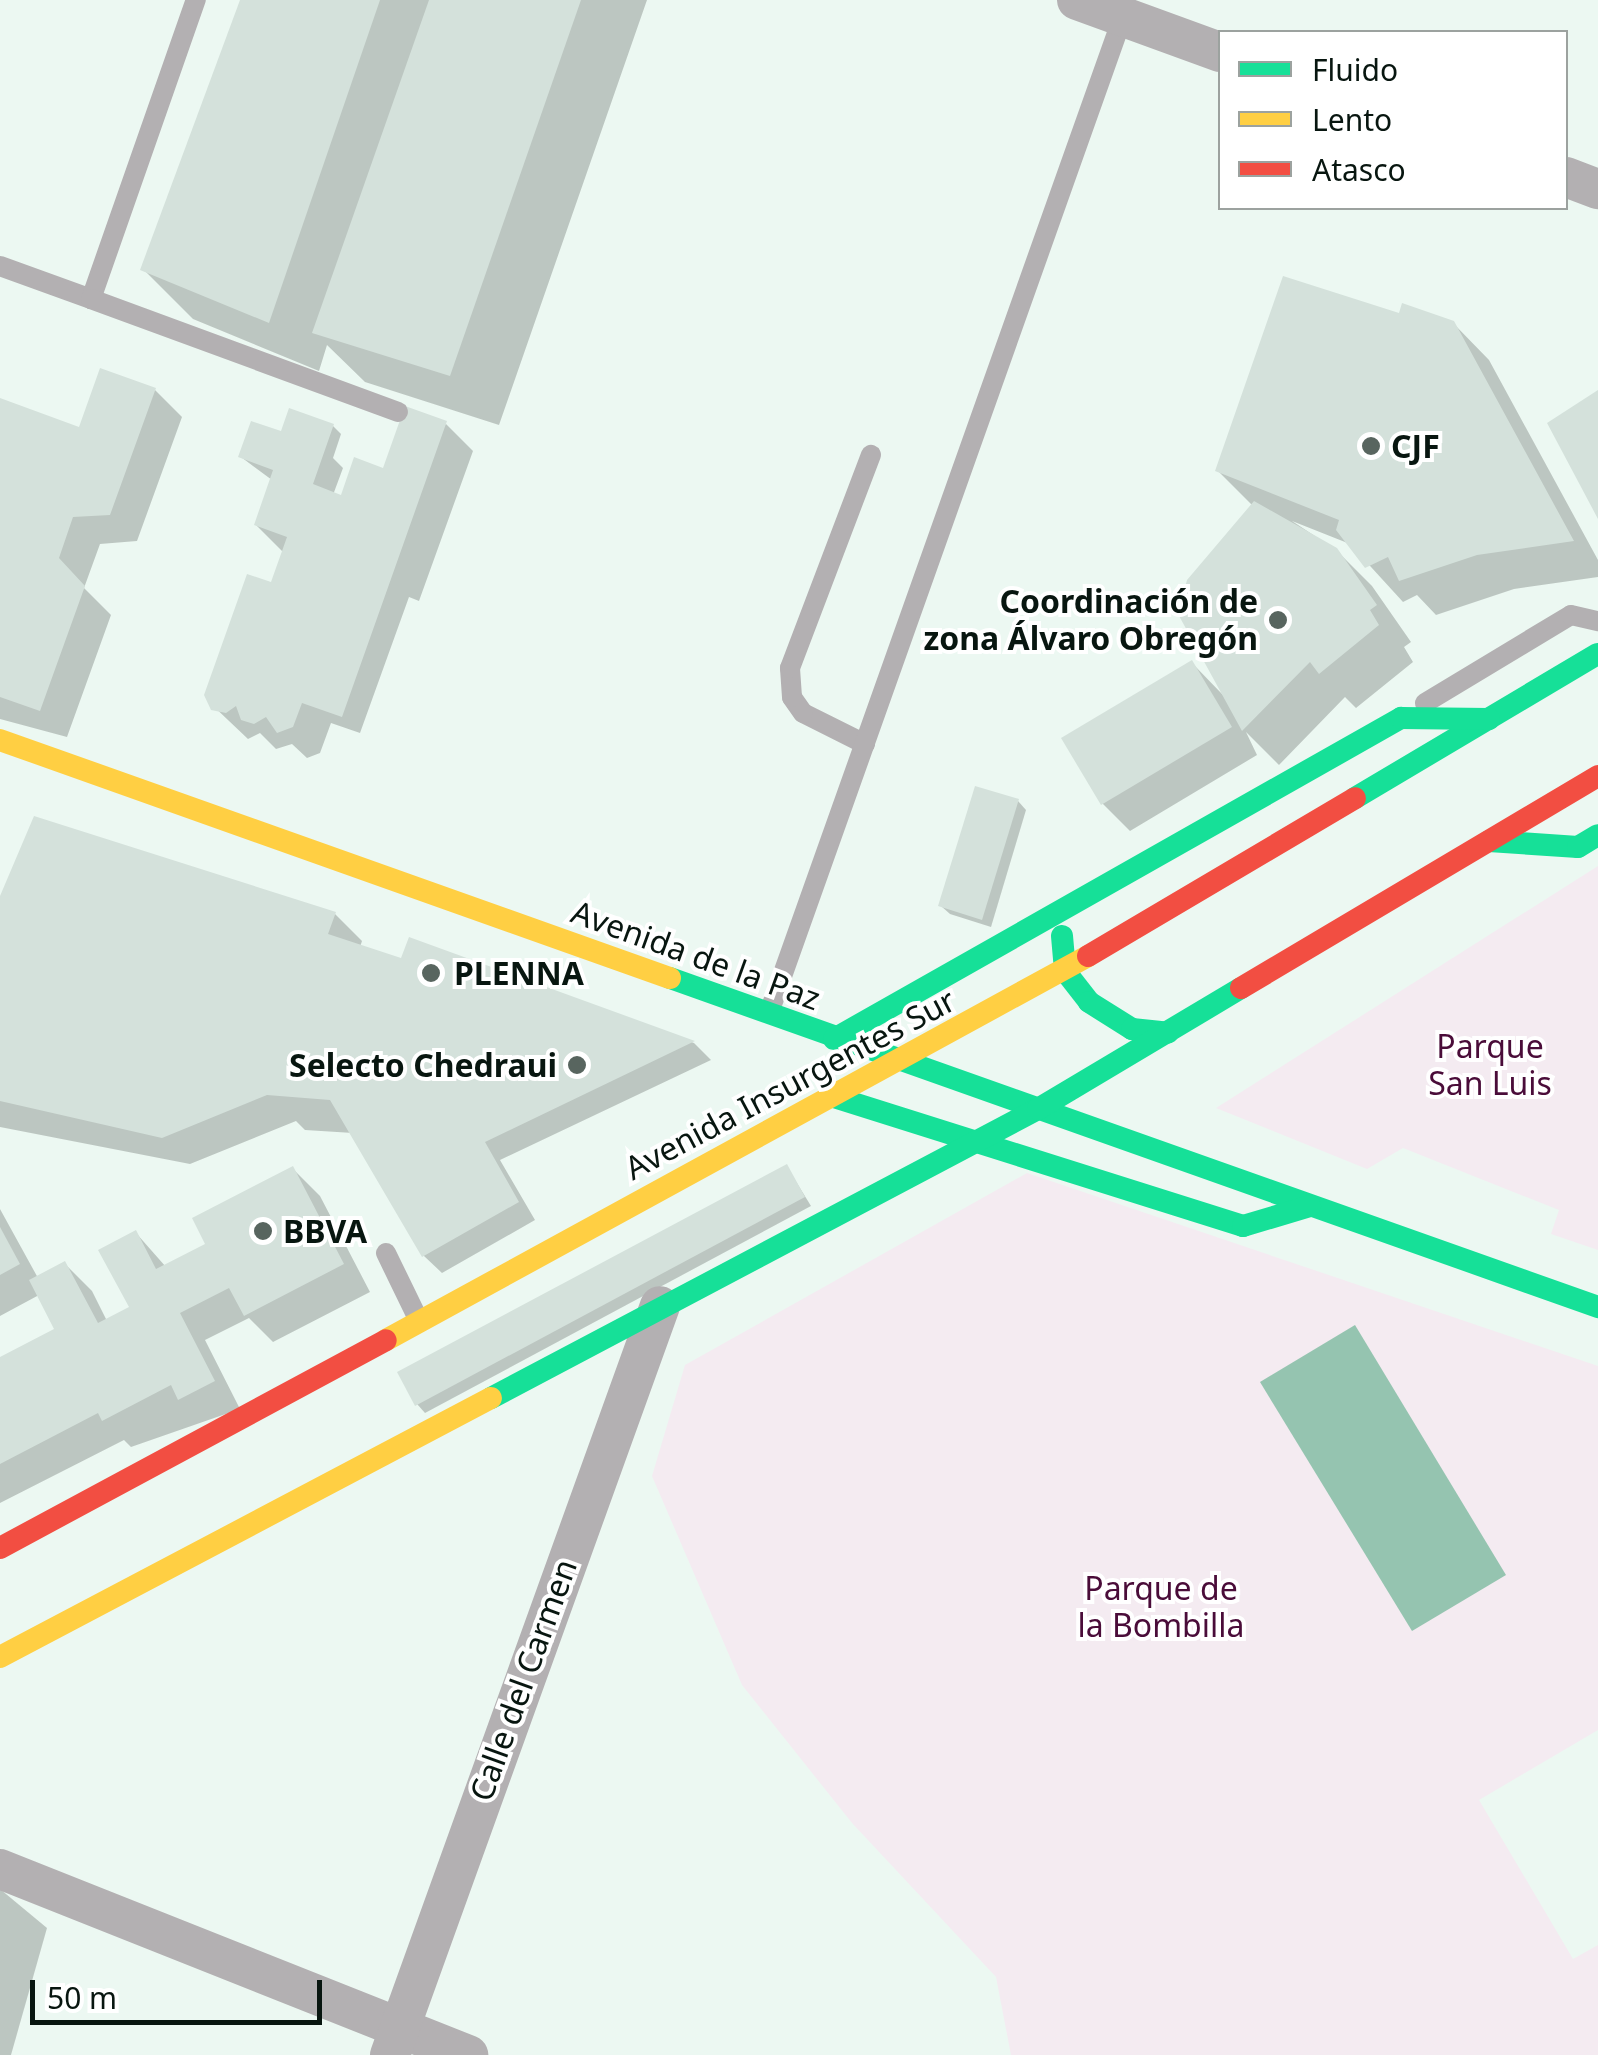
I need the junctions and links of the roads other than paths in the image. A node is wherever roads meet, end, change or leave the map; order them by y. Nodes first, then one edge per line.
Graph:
1 (196, 0) edge
2 (1077, 0) edge
3 (1124, 16) junction
4 (1218, 51) edge
5 (1568, 178) edge
6 (1598, 189) edge
7 (0, 266) edge
8 (91, 299) junction
9 (398, 412) dead end
10 (871, 455) dead end
11 (1598, 621) edge
12 (1598, 654) edge
13 (1401, 718) junction
14 (1489, 719) junction
15 (0, 740) edge
16 (865, 744) junction
17 (1598, 776) edge
18 (1598, 835) edge
19 (1490, 842) junction
20 (1084, 900) junction
21 (1066, 971) junction
22 (768, 1018) junction
23 (1168, 1033) junction
24 (834, 1039) junction
25 (904, 1061) junction
26 (834, 1097) junction
27 (1038, 1109) junction
28 (975, 1142) junction
29 (1310, 1206) junction
30 (386, 1253) dead end
31 (660, 1306) junction
32 (1598, 1307) edge
33 (419, 1322) junction
34 (0, 1548) edge
35 (0, 1657) edge
36 (0, 1868) edge
37 (394, 2043) edge
38 (468, 2055) edge

1 - 8 lane
2 - 3 street
3 - 4 street
3 - 16 lane
5 - 6 street
7 - 8 lane
8 - 9 lane
10 - 16 lane
11 - 13 lane
12 - 14 main road, Avenida Insurgentes Sur
13 - 14 main road
13 - 20 main road
14 - 21 main road, Avenida Insurgentes Sur
15 - 22 main road, Avenida de la Paz
16 - 22 lane
17 - 19 main road
18 - 19 main road
19 - 23 main road
20 - 21 main road
20 - 24 main road
21 - 23 main road
21 - 25 main road, Avenida Insurgentes Sur
22 - 24 main road, Avenida de la Paz
23 - 27 main road
24 - 25 main road, Avenida de la Paz
25 - 26 main road, Avenida Insurgentes Sur
25 - 27 main road, Avenida de la Paz
26 - 28 main road
26 - 33 main road, Avenida Insurgentes Sur
27 - 28 main road
27 - 29 main road, Avenida de la Paz
28 - 29 main road
28 - 31 main road
29 - 32 main road, Avenida de la Paz
30 - 33 lane
31 - 35 main road
31 - 37 street, Calle del Carmen
33 - 34 main road, Avenida Insurgentes Sur
36 - 37 street
37 - 38 street

